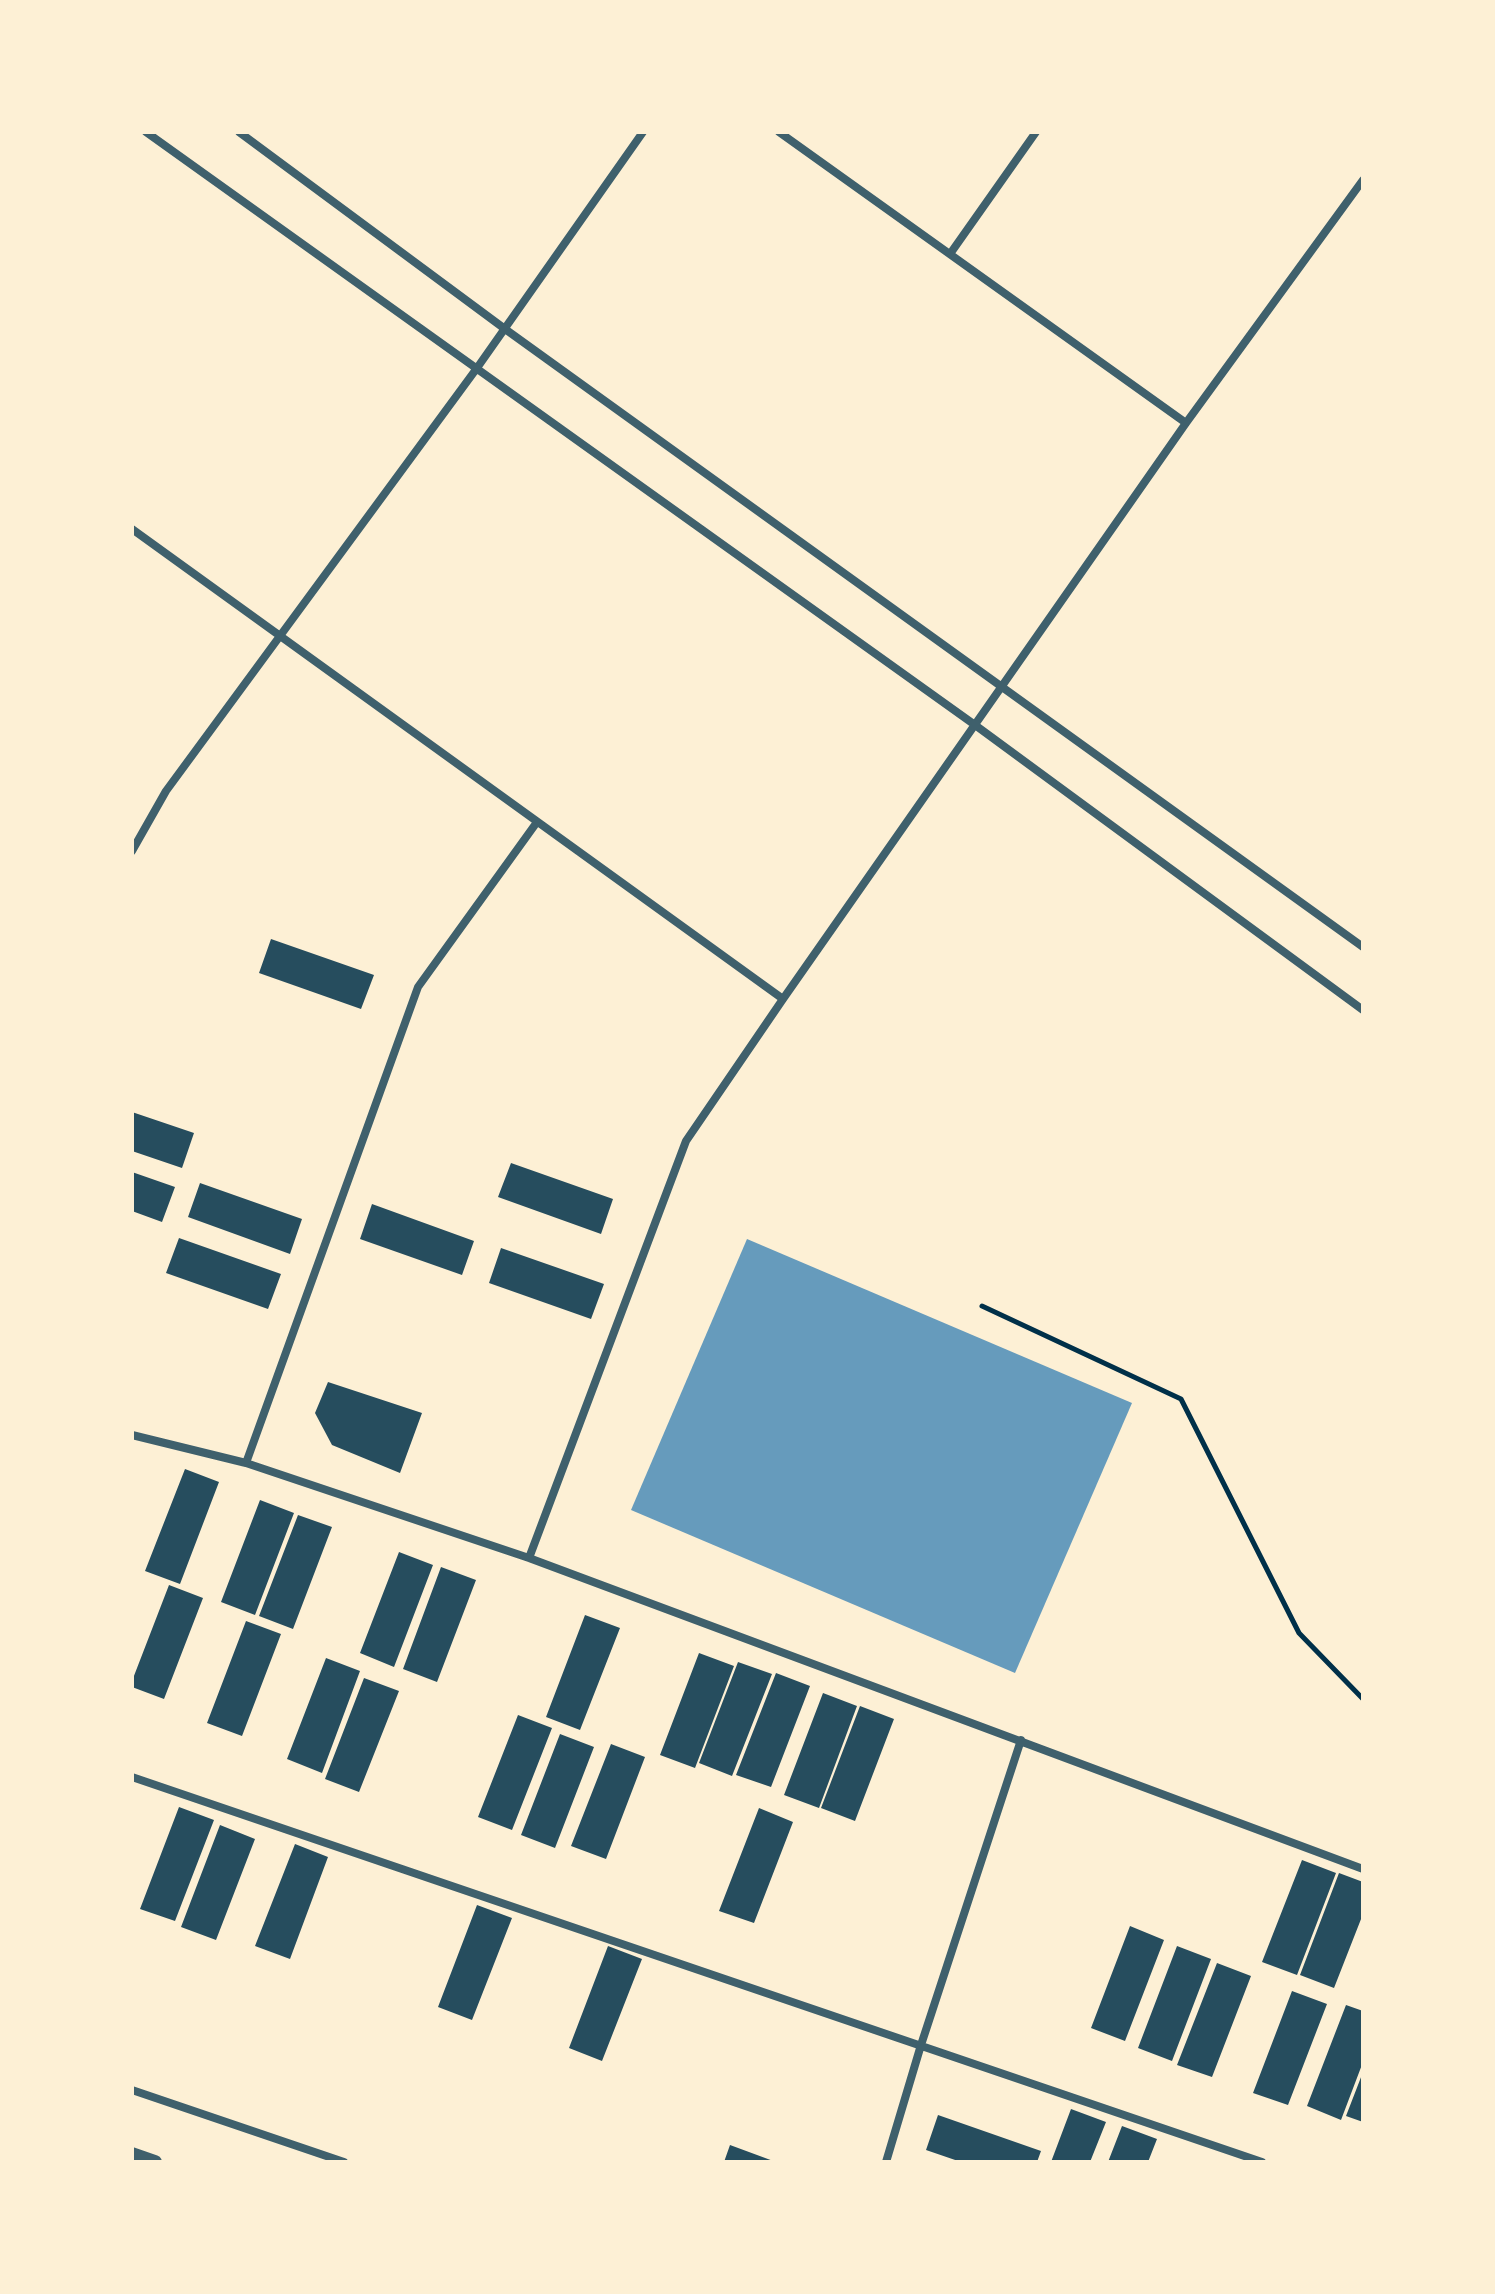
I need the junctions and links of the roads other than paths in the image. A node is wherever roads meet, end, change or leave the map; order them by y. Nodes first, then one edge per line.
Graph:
1 (146, 132) edge
2 (239, 132) edge
3 (643, 132) edge
4 (779, 132) edge
5 (1036, 132) edge
6 (1363, 180) edge
7 (950, 254) junction
8 (505, 329) junction
9 (477, 368) junction
10 (1186, 423) junction
11 (132, 529) edge
12 (280, 635) junction
13 (1001, 687) junction
14 (975, 725) junction
15 (537, 822) junction
16 (132, 851) edge
17 (1363, 947) edge
18 (783, 999) junction
19 (1363, 1010) edge
20 (132, 1435) edge
21 (246, 1463) junction
22 (529, 1558) junction
23 (1021, 1740) junction
24 (132, 1777) edge
25 (1363, 1869) edge
26 (921, 2045) junction
27 (132, 2090) edge
28 (132, 2154) edge
29 (155, 2162) edge
30 (344, 2162) edge
31 (886, 2162) edge
32 (1262, 2162) edge

1 - 9 street
2 - 8 street
3 - 8 street
4 - 7 street
5 - 7 street
6 - 10 street
7 - 10 street
8 - 9 street
8 - 13 street
9 - 12 street
9 - 14 street
10 - 13 street
11 - 12 street
12 - 15 street
12 - 16 street
13 - 14 street
13 - 17 street
14 - 18 street
14 - 19 street
15 - 18 street
15 - 21 street
18 - 22 street
20 - 21 street
21 - 22 street
22 - 23 street
23 - 25 street
23 - 26 street
24 - 26 street
26 - 31 street
26 - 32 street
27 - 30 street
28 - 29 street

